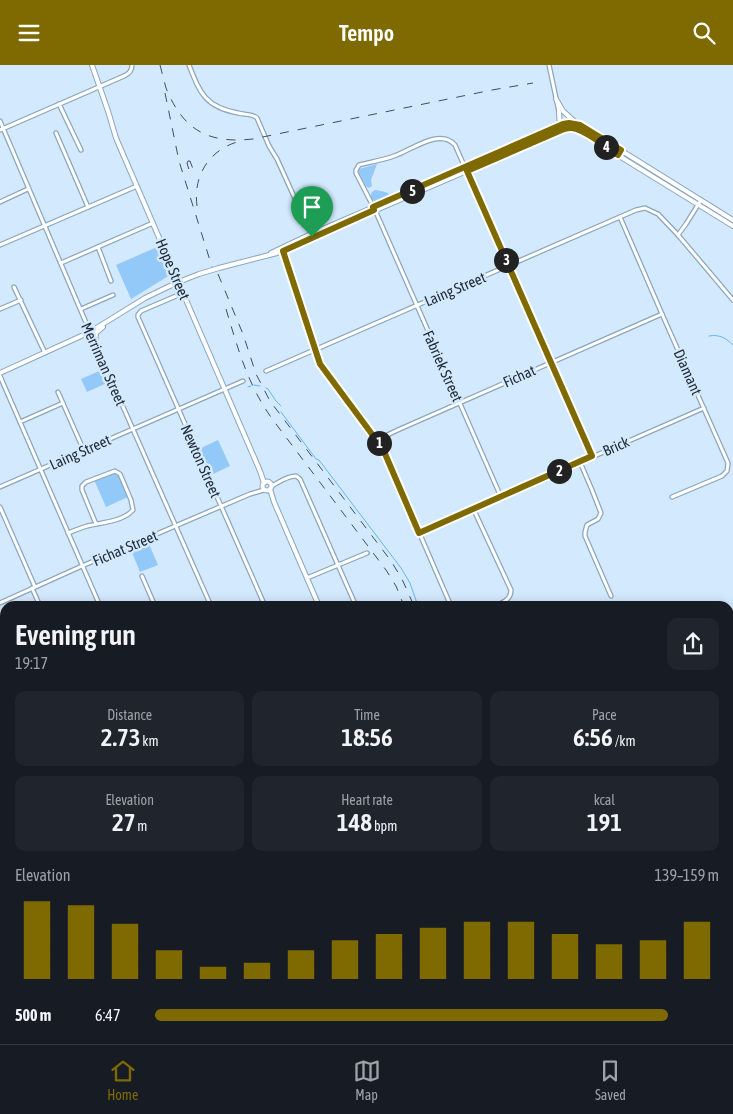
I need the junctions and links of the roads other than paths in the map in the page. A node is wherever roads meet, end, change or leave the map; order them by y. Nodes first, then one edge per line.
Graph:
1 (92, 65) edge
2 (132, 65) edge
3 (189, 65) edge
4 (549, 65) edge
5 (99, 87) junction
6 (556, 99) junction
7 (59, 104) junction
8 (559, 112) joint
9 (0, 121) edge
10 (580, 125) junction
11 (562, 127) junction
12 (2, 129) edge
13 (56, 133) dead end
14 (81, 150) dead end
15 (621, 150) junction
16 (618, 155) junction
17 (643, 164) junction
18 (466, 169) junction
19 (640, 169) junction
20 (137, 186) junction
21 (28, 189) junction
22 (701, 200) junction
23 (0, 202) edge
24 (698, 205) junction
25 (88, 207) junction
26 (374, 209) junction
27 (620, 217) junction
28 (733, 219) edge
29 (153, 223) junction
30 (44, 226) junction
31 (733, 226) edge
32 (678, 235) junction
33 (312, 236) junction
34 (0, 245) edge
35 (98, 247) junction
36 (282, 249) junction
37 (61, 263) junction
38 (508, 266) junction
39 (111, 281) dead end
40 (14, 287) dead end
41 (183, 293) junction
42 (113, 295) dead end
43 (733, 300) edge
44 (21, 301) junction
45 (416, 306) junction
46 (0, 309) edge
47 (80, 309) junction
48 (662, 314) junction
49 (108, 322) junction
50 (90, 332) junction
51 (95, 342) junction
52 (315, 350) junction
53 (45, 353) junction
54 (551, 362) junction
55 (266, 371) dead end
56 (0, 373) edge
57 (0, 377) edge
58 (243, 381) dead end
59 (225, 389) junction
60 (58, 392) dead end
61 (63, 403) junction
62 (459, 403) junction
63 (704, 408) junction
64 (179, 410) junction
65 (20, 421) junction
66 (133, 429) junction
67 (378, 441) junction
68 (84, 451) junction
69 (592, 456) junction
70 (580, 462) junction
71 (40, 470) junction
72 (267, 486) junction
73 (0, 487) edge
74 (501, 497) junction
75 (672, 497) dead end
76 (221, 506) junction
77 (0, 507) edge
78 (474, 508) junction
79 (96, 524) junction
80 (176, 526) junction
81 (68, 533) junction
82 (419, 533) junction
83 (367, 553) dead end
84 (337, 565) junction
85 (82, 566) junction
86 (142, 576) dead end
87 (307, 578) junction
88 (33, 588) junction
89 (611, 596) dead end
90 (4, 601) edge
91 (38, 601) edge
92 (98, 601) edge
93 (153, 601) edge
94 (209, 601) edge
95 (263, 601) edge
96 (317, 601) edge
97 (354, 601) edge
98 (450, 601) edge
99 (505, 601) edge

1 - 5 street, Hope Street
2 - 5 street
3 - 33 street
4 - 6 street
5 - 7 street
5 - 20 street, Hope Street
6 - 8 street
6 - 10 street
7 - 12 street
7 - 14 street
8 - 11 street
9 - 12 street, Merriman Street
10 - 11 street
10 - 15 street
11 - 16 street
11 - 18 street
12 - 21 street, Merriman Street
13 - 25 street
15 - 16 street
15 - 17 street
16 - 19 street
17 - 19 street
17 - 22 street
18 - 26 street
18 - 26 street, Fabriek Street
18 - 38 street
19 - 24 street
20 - 25 street
20 - 29 street, Hope Street
21 - 23 street
21 - 30 street, Merriman Street
22 - 24 street
22 - 28 street
24 - 31 street
24 - 32 street
25 - 30 street
26 - 33 street
26 - 45 street, Fabriek Street
27 - 32 street, Laing Street
27 - 38 street, Laing Street
27 - 48 street, Diamant
29 - 35 street
29 - 41 street, Hope Street
30 - 34 street
30 - 37 street, Merriman Street
32 - 43 street
33 - 36 street
35 - 37 street
35 - 39 street
36 - 49 street, bridge
36 - 52 street
37 - 47 street, Merriman Street
38 - 45 street, Laing Street
38 - 54 street
40 - 44 street
41 - 59 street, Hope Street
41 - 64 street, Newton Street
42 - 47 street
44 - 46 street
44 - 53 street
45 - 52 street, Laing Street
45 - 62 street, Fabriek Street
47 - 50 street, Merriman Street
48 - 54 street, Fichat
48 - 63 street, Diamant
49 - 50 street
49 - 51 street
50 - 51 street, Merriman Street
50 - 53 street
51 - 66 street, Merriman Street
52 - 55 street, Laing Street
52 - 67 street
53 - 56 street
54 - 62 street, Fichat
54 - 69 street
57 - 65 street
58 - 59 street, Laing Street
59 - 64 street, Laing Street
59 - 72 street, Hope Street
60 - 61 street
61 - 65 street
61 - 68 street
62 - 67 street, Fichat
62 - 74 street, Fabriek Street
63 - 69 street, Brick
63 - 75 street, Diamant
64 - 66 street, Laing Street
64 - 76 street, Newton Street
65 - 71 street
66 - 68 street, Laing Street
66 - 80 street, Merriman Street
67 - 82 street
68 - 71 street, Laing Street
69 - 70 street, Brick
70 - 74 street, Brick
70 - 89 street
71 - 73 street, Laing Street
71 - 81 street
72 - 76 street, Fichat Street
72 - 84 street, Fichat Street
72 - 87 street, Hope Street
74 - 78 street, Brick
76 - 80 street, Fichat Street
76 - 95 street, Newton Street
77 - 88 street
78 - 82 street, Brick
78 - 99 street
79 - 79 street
79 - 81 street
80 - 85 street, Fichat Street
80 - 94 street, Merriman Street
81 - 85 street
82 - 98 street
83 - 84 street
84 - 87 street
84 - 97 street
85 - 88 street, Fichat Street
85 - 92 street
86 - 93 street
87 - 96 street, Hope Street
88 - 90 street, Fichat Street
88 - 91 street

